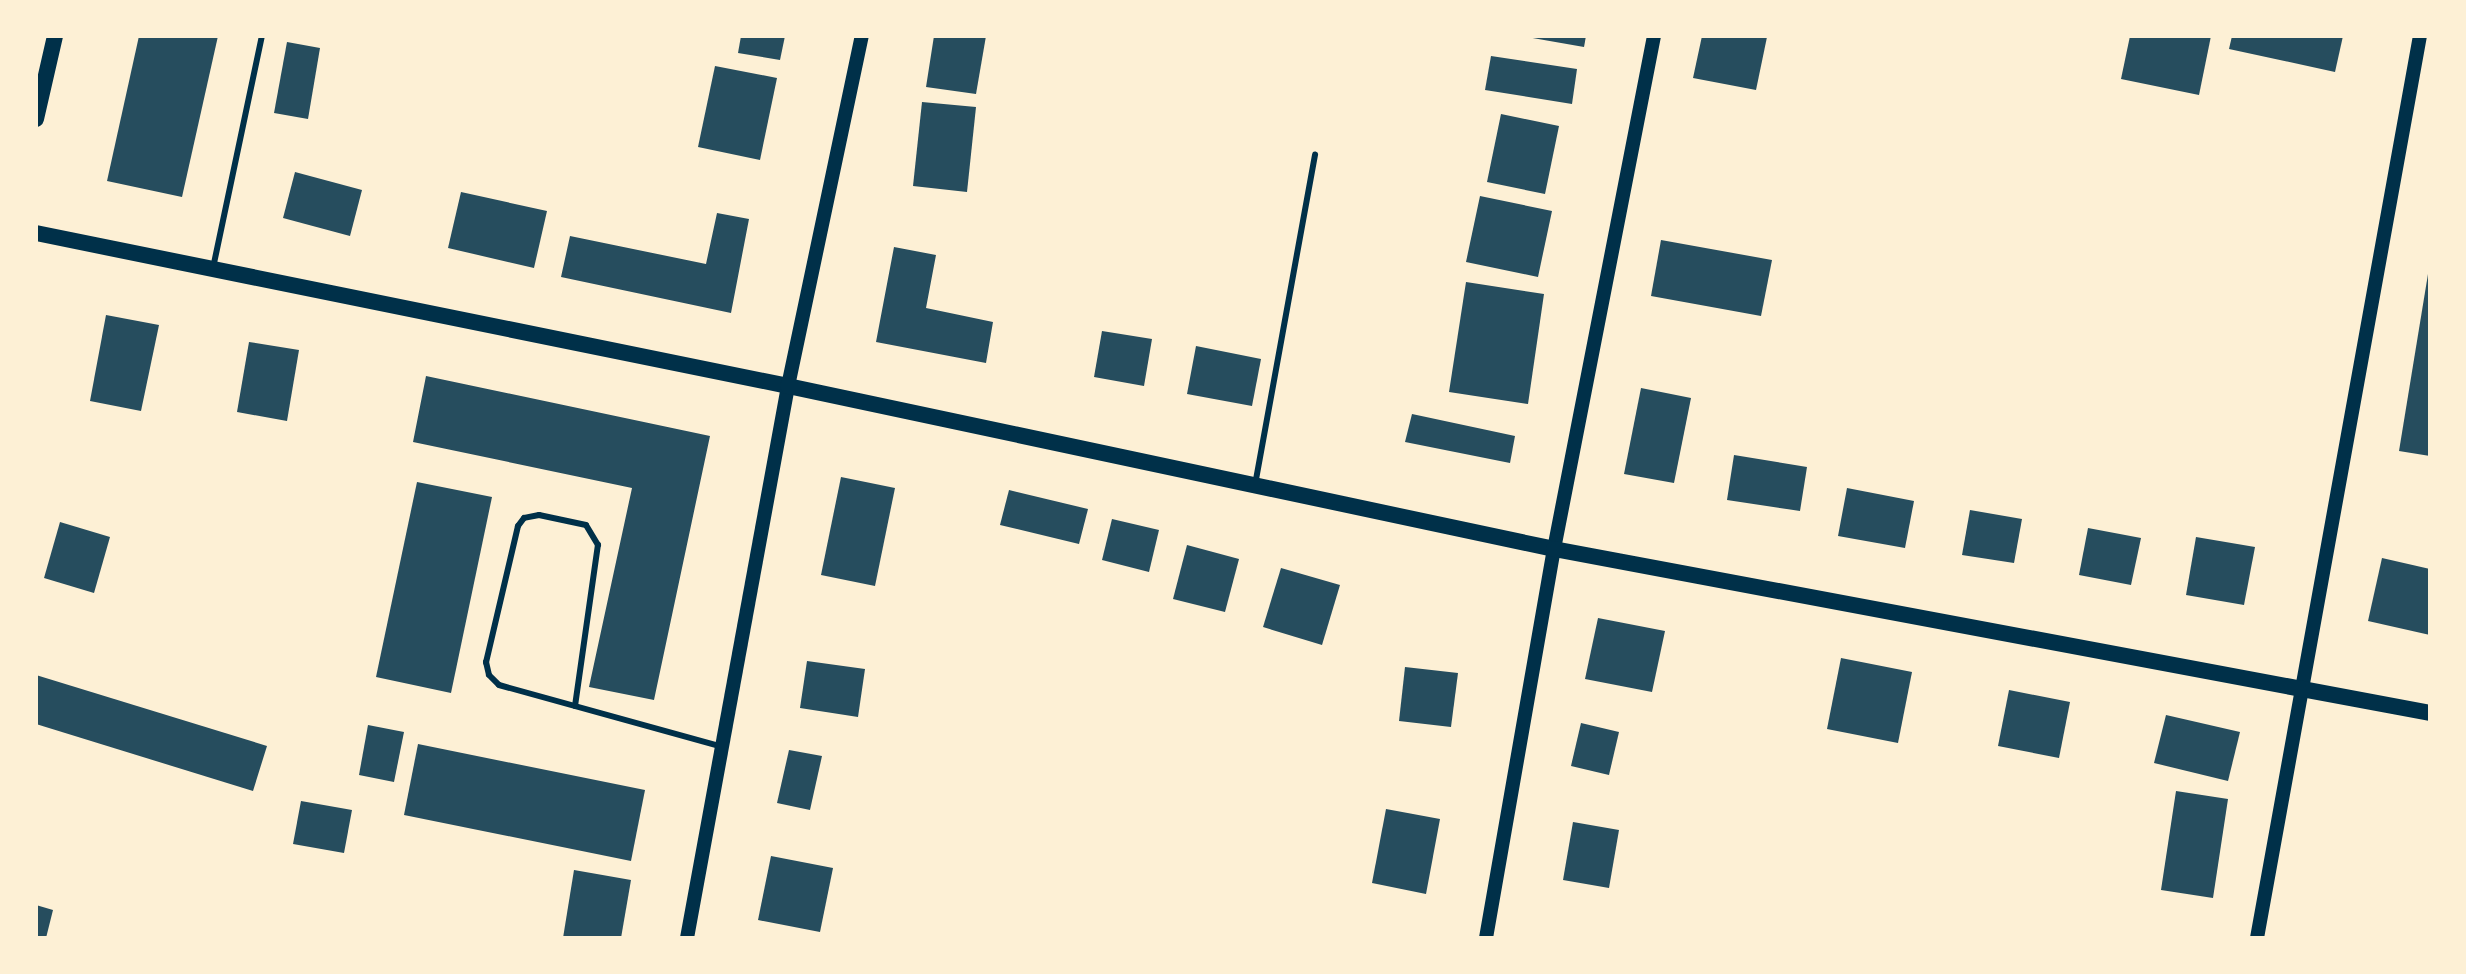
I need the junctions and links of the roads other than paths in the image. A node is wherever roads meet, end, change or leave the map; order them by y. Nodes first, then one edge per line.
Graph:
1 (55, 36) edge
2 (262, 36) edge
3 (862, 36) edge
4 (1654, 36) edge
5 (2420, 36) edge
6 (36, 119) edge
7 (1315, 154) dead end
8 (36, 233) edge
9 (213, 268) junction
10 (788, 386) junction
11 (1255, 485) junction
12 (1554, 549) junction
13 (2304, 688) junction
14 (575, 706) junction
15 (2430, 713) edge
16 (722, 747) junction
17 (687, 938) edge
18 (1486, 938) edge
19 (2257, 938) edge

1 - 6 main road
2 - 9 lane
3 - 10 street
4 - 12 street
5 - 13 street
7 - 11 lane
8 - 9 main road
9 - 10 main road
10 - 11 main road
10 - 16 street
11 - 12 main road
12 - 13 main road
12 - 18 street
13 - 15 main road
13 - 19 street
14 - 14 lane
14 - 16 lane
16 - 17 street

